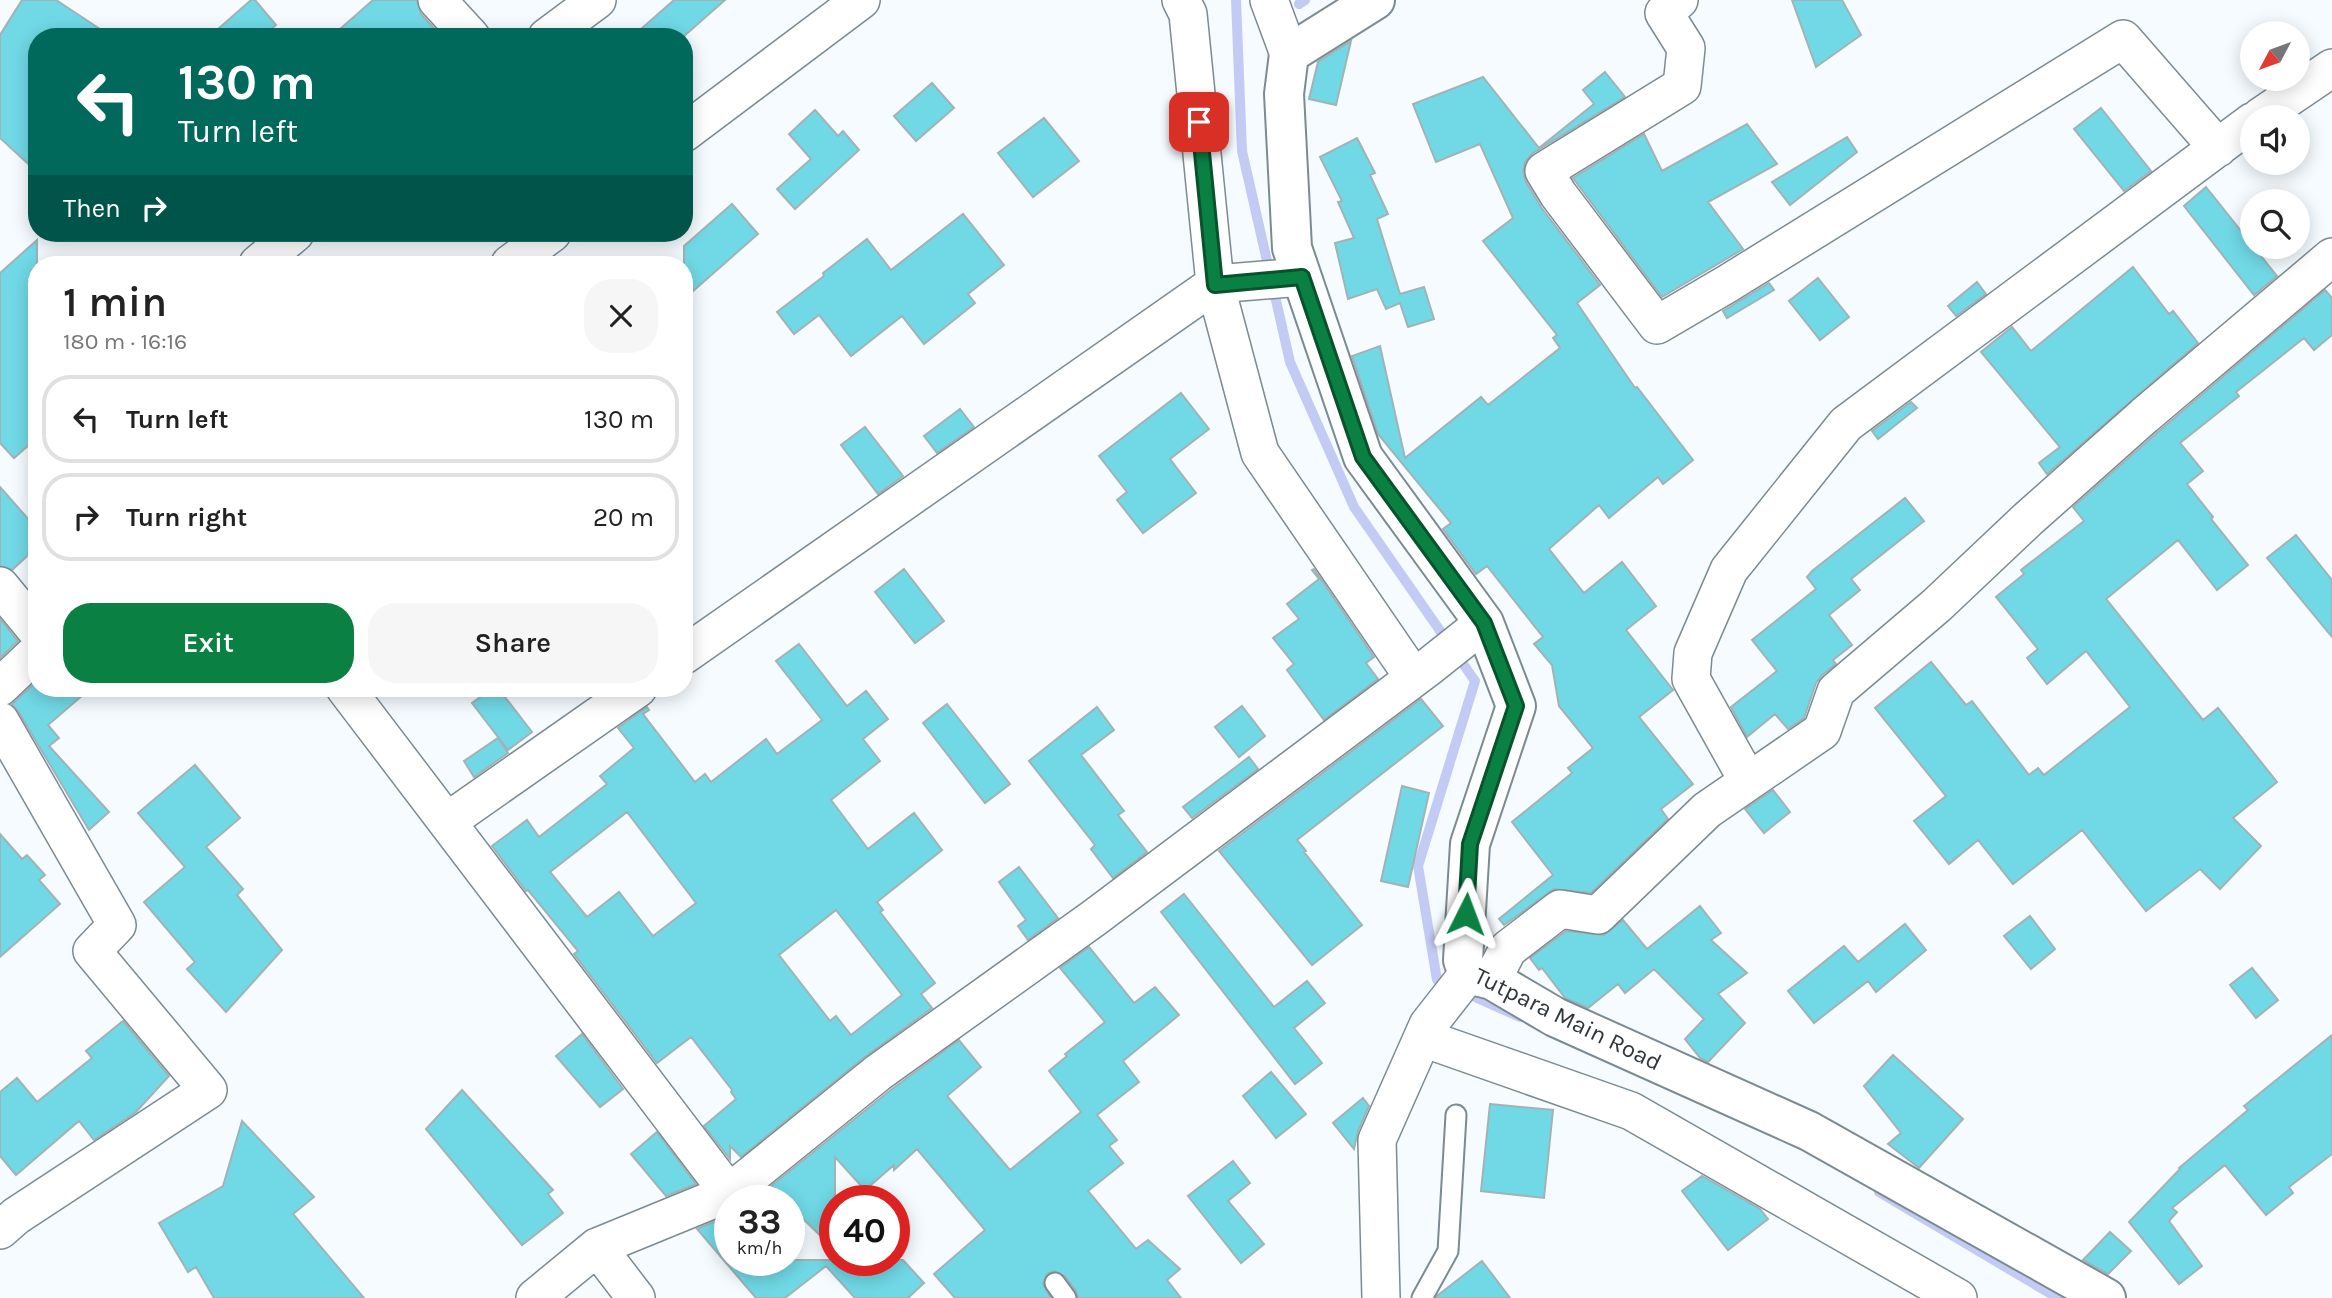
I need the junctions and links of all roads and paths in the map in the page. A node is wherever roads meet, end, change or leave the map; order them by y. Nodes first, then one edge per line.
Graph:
1 (437, 0) edge
2 (597, 0) edge
3 (861, 0) edge
4 (1181, 0) edge
5 (1269, 0) edge
6 (1375, 0) edge
7 (1679, 0) edge
8 (463, 28) edge
9 (559, 28) edge
10 (1289, 54) junction
11 (2332, 68) edge
12 (2278, 105) edge
13 (693, 126) edge
14 (2240, 131) edge
15 (2218, 148) junction
16 (284, 242) edge
17 (540, 242) edge
18 (268, 256) edge
19 (521, 256) edge
20 (2332, 257) edge
21 (1282, 279) junction
22 (1215, 285) junction
23 (0, 586) edge
24 (28, 620) edge
25 (1476, 629) junction
26 (693, 650) edge
27 (28, 661) edge
28 (1420, 674) junction
29 (0, 687) edge
30 (352, 697) edge
31 (625, 697) edge
32 (5, 741) edge
33 (1748, 781) junction
34 (448, 821) junction
35 (1480, 977) junction
36 (1425, 1031) junction
37 (1456, 1115) dead end
38 (723, 1185) edge
39 (739, 1185) edge
40 (714, 1199) edge
41 (0, 1230) edge
42 (597, 1247) junction
43 (535, 1298) edge
44 (636, 1298) edge
45 (1381, 1298) edge
46 (1422, 1298) edge
47 (1958, 1298) edge
48 (2106, 1298) edge

1 - 8 street
2 - 9 street
3 - 13 street
4 - 22 street
5 - 10 street
6 - 10 street
7 - 15 street
10 - 21 street, Tutpara Main Road
11 - 12 street
14 - 15 street
15 - 33 street
16 - 18 street
17 - 19 street
20 - 33 street
21 - 22 street
21 - 25 street, Tutpara Main Road
22 - 26 street
22 - 28 street
23 - 24 street
25 - 28 street
25 - 35 street, Tutpara Main Road
27 - 29 street
28 - 39 street
30 - 34 street
31 - 34 street
32 - 41 street
33 - 35 street
34 - 38 street
35 - 36 street
35 - 48 street, Tutpara Main Road
36 - 45 street
36 - 47 street
37 - 46 lane
40 - 42 street
42 - 43 street
42 - 44 street

